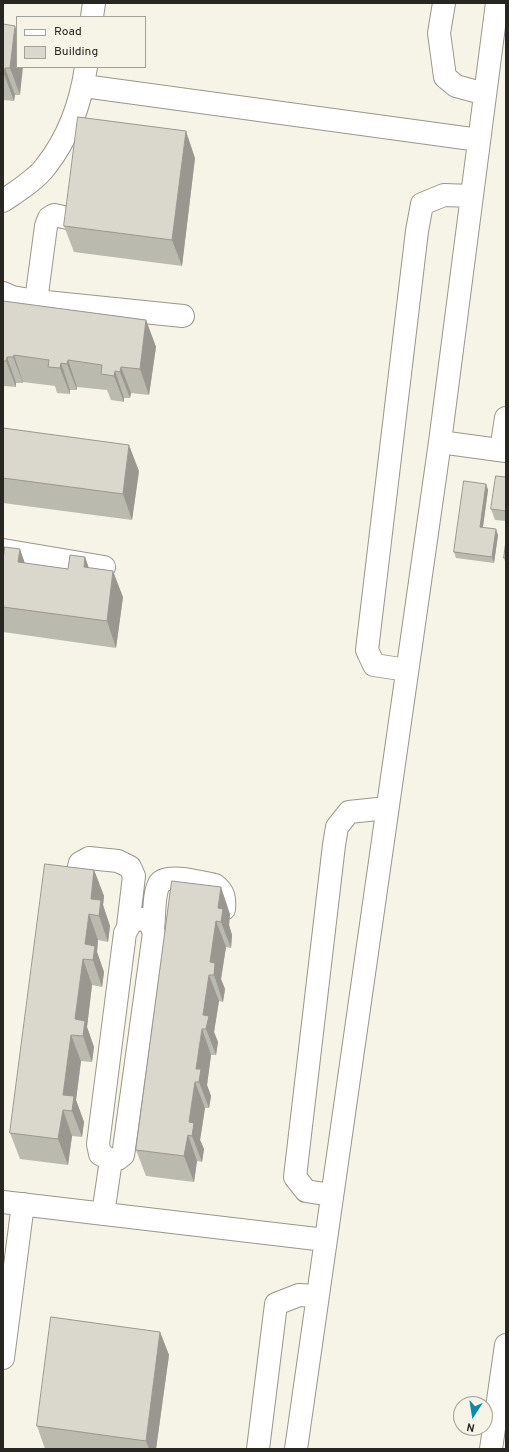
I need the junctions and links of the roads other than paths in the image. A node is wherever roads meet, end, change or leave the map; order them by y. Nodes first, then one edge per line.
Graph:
1 (94, 3) edge
2 (444, 3) edge
3 (497, 3) edge
4 (92, 16) edge
5 (85, 76) edge
6 (485, 94) junction
7 (479, 140) junction
8 (472, 196) junction
9 (3, 201) edge
10 (68, 218) edge
11 (3, 293) edge
12 (36, 301) junction
13 (183, 316) dead end
14 (506, 418) edge
15 (440, 442) junction
16 (504, 451) edge
17 (3, 550) edge
18 (104, 567) dead end
19 (407, 670) junction
20 (387, 808) junction
21 (78, 872) edge
22 (224, 909) edge
23 (128, 926) junction
24 (153, 928) junction
25 (110, 1160) junction
26 (331, 1195) junction
27 (13, 1203) edge
28 (103, 1214) junction
29 (325, 1240) junction
30 (317, 1296) junction
31 (506, 1346) edge
32 (3, 1358) edge
33 (258, 1449) edge
34 (296, 1449) edge
35 (491, 1449) edge

1 - 4 street
2 - 6 street
3 - 6 street
5 - 7 street
5 - 9 street
6 - 7 street
7 - 8 street
8 - 15 street
8 - 19 street
10 - 12 street
11 - 12 street
12 - 13 street
14 - 16 street
15 - 16 street
15 - 19 street
17 - 18 street
19 - 20 street
20 - 26 street
20 - 26 street
21 - 23 street
22 - 24 street
23 - 24 street
23 - 25 street
24 - 25 street
25 - 28 street
26 - 29 street
27 - 28 street
27 - 32 street
28 - 29 street
29 - 30 street
30 - 33 street
30 - 34 street
31 - 35 street

